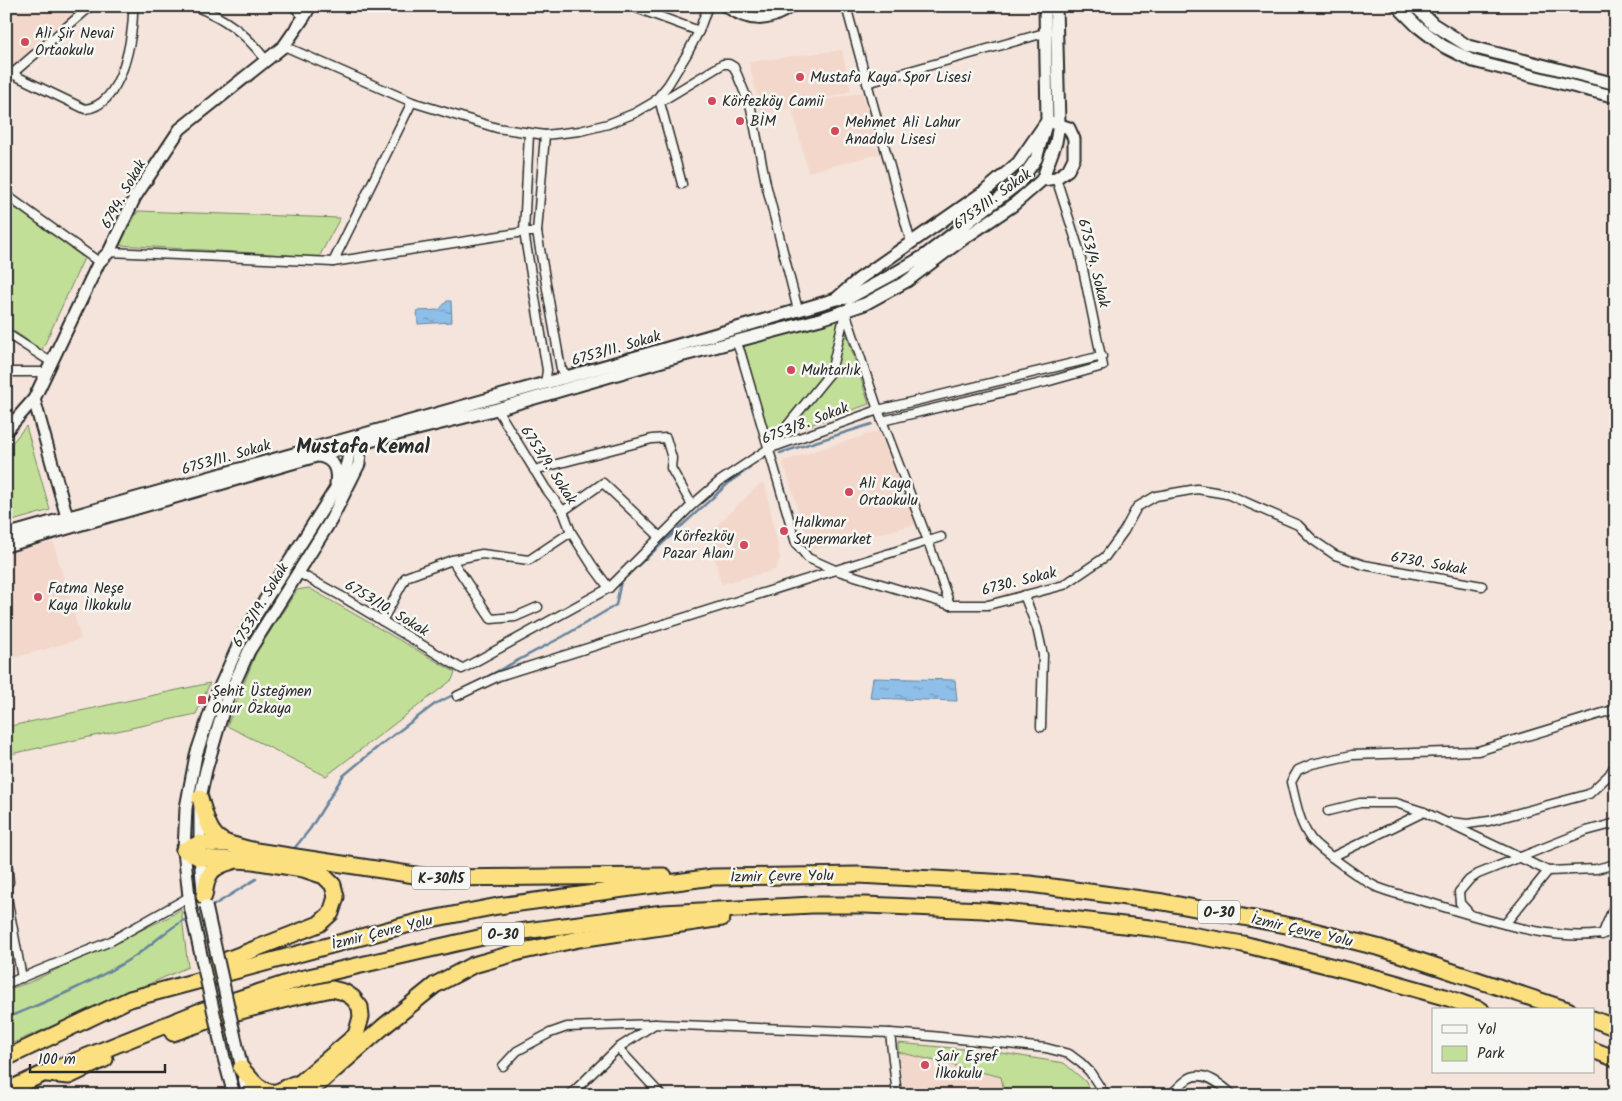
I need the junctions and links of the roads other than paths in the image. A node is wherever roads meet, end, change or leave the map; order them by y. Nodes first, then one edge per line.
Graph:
1 (90, 6) edge
2 (133, 6) edge
3 (194, 6) edge
4 (293, 6) edge
5 (310, 6) edge
6 (631, 6) edge
7 (708, 6) edge
8 (726, 6) edge
9 (791, 6) edge
10 (846, 6) edge
11 (1045, 6) edge
12 (1056, 6) edge
13 (1397, 6) edge
14 (1415, 6) edge
15 (304, 17) junction
16 (699, 31) junction
17 (1051, 32) junction
18 (284, 46) junction
19 (266, 60) junction
20 (9, 77) edge
21 (867, 83) junction
22 (1616, 84) edge
23 (1616, 97) edge
24 (659, 99) junction
25 (412, 102) junction
26 (1046, 122) junction
27 (1059, 124) junction
28 (529, 134) junction
29 (545, 136) junction
30 (1056, 178) junction
31 (1042, 180) junction
32 (682, 184) dead end
33 (6, 195) edge
34 (524, 232) junction
35 (537, 232) junction
36 (911, 243) junction
37 (109, 252) junction
38 (99, 262) junction
39 (332, 262) junction
40 (836, 299) junction
41 (798, 310) junction
42 (845, 311) junction
43 (6, 333) edge
44 (736, 341) junction
45 (1102, 356) junction
46 (49, 367) junction
47 (6, 372) edge
48 (569, 377) junction
49 (545, 384) junction
50 (34, 399) junction
51 (497, 409) junction
52 (878, 410) junction
53 (882, 421) junction
54 (6, 431) edge
55 (377, 440) junction
56 (351, 442) junction
57 (768, 450) junction
58 (319, 456) junction
59 (359, 464) junction
60 (534, 470) junction
61 (335, 488) junction
62 (692, 505) junction
63 (563, 511) junction
64 (66, 518) junction
65 (571, 532) junction
66 (6, 535) edge
67 (660, 536) junction
68 (941, 537) dead end
69 (928, 541) junction
70 (6, 546) edge
71 (452, 560) junction
72 (836, 570) junction
73 (297, 572) junction
74 (1482, 586) dead end
75 (609, 588) junction
76 (1024, 595) junction
77 (950, 606) junction
78 (538, 607) dead end
79 (382, 621) junction
80 (462, 669) joint
81 (457, 696) dead end
82 (1616, 709) edge
83 (1041, 727) dead end
84 (1616, 764) edge
85 (200, 798) junction
86 (1328, 810) dead end
87 (1424, 812) junction
88 (1444, 822) junction
89 (1616, 823) edge
90 (228, 844) junction
91 (184, 850) junction
92 (200, 851) junction
93 (6, 852) edge
94 (1332, 857) junction
95 (1521, 858) junction
96 (237, 860) junction
97 (1616, 864) edge
98 (1548, 871) junction
99 (713, 877) junction
100 (6, 882) edge
101 (6, 892) edge
102 (189, 901) junction
103 (205, 901) junction
104 (1616, 902) edge
105 (812, 905) junction
106 (1470, 914) junction
107 (1505, 924) junction
108 (1616, 931) edge
109 (1602, 935) junction
110 (22, 978) junction
111 (6, 984) edge
112 (130, 999) junction
113 (1476, 1008) edge
114 (1562, 1008) edge
115 (1594, 1019) edge
116 (655, 1024) junction
117 (1616, 1028) edge
118 (890, 1033) junction
119 (618, 1048) junction
120 (1594, 1050) edge
121 (6, 1058) edge
122 (1616, 1058) edge
123 (503, 1066) dead end
124 (241, 1068) junction
125 (43, 1074) junction
126 (304, 1088) edge
127 (6, 1091) edge
128 (234, 1095) edge
129 (248, 1095) edge
130 (286, 1095) edge
131 (570, 1095) edge
132 (662, 1095) edge
133 (898, 1095) edge
134 (1105, 1095) edge
135 (1170, 1095) edge
136 (1233, 1095) edge

1 - 20 street
2 - 20 street
3 - 19 street
4 - 15 street
5 - 15 street, 6794. Sokak
6 - 16 street
7 - 16 street
8 - 9 street
10 - 21 street
11 - 17 street
12 - 17 street
13 - 23 street
14 - 22 street
15 - 18 street, 6794. Sokak
16 - 24 street
17 - 21 street
17 - 26 street, 6753/11. Sokak
17 - 27 street
18 - 19 street, 6794. Sokak
18 - 25 street
19 - 37 street, 6794. Sokak
21 - 36 street
24 - 29 street
24 - 32 street
24 - 41 street
25 - 28 street
25 - 39 street
26 - 27 street
26 - 36 street
26 - 40 street, 6753/11. Sokak
27 - 30 street, 6753/11. Sokak
27 - 31 street
28 - 29 street
28 - 34 street
29 - 35 street
30 - 31 street, 6753/11. Sokak
30 - 45 street, 6753/4. Sokak
31 - 42 street, 6753/11. Sokak
33 - 38 street
34 - 35 street
34 - 39 street
34 - 49 street
35 - 48 street
36 - 40 street
37 - 38 street, 6794. Sokak
37 - 39 street
38 - 46 street, 6794. Sokak
40 - 41 street, 6753/11. Sokak
41 - 48 street, 6753/11. Sokak
42 - 44 street, 6753/11. Sokak
42 - 52 street
42 - 57 street
43 - 46 street
44 - 51 street, 6753/11. Sokak
44 - 57 street, 6730. Sokak
45 - 52 street, 6753/8. Sokak
45 - 53 street
46 - 47 street
46 - 50 street, 6794. Sokak
48 - 49 street, 6753/11. Sokak
49 - 56 street, 6753/11. Sokak
50 - 54 street, 6794. Sokak
50 - 64 street
51 - 55 street, 6753/11. Sokak
51 - 60 street, 6753/9. Sokak
52 - 53 street
52 - 57 street, 6753/8. Sokak
53 - 69 street
55 - 56 street, 6753/11. Sokak
55 - 59 street
56 - 58 street, 6753/11. Sokak
56 - 59 street, 6753/19. Sokak
56 - 61 street
56 - 64 street, 6753/11. Sokak
57 - 62 street, 6753/8. Sokak
57 - 72 street, 6730. Sokak
58 - 61 street
58 - 70 street, 6753/11. Sokak
59 - 73 street, 6753/19. Sokak
60 - 62 street
60 - 63 street, 6753/9. Sokak
61 - 91 street
62 - 67 street, 6753/8. Sokak
63 - 65 street, 6753/9. Sokak
63 - 67 street
64 - 66 street, 6753/11. Sokak
65 - 71 street
65 - 75 street, 6753/9. Sokak
67 - 75 street, 6753/8. Sokak
68 - 69 street
69 - 72 street
69 - 77 street
71 - 78 street
71 - 79 street
72 - 77 street, 6730. Sokak
72 - 81 street
73 - 79 street, 6753/10. Sokak
73 - 85 street, 6753/19. Sokak
74 - 76 street, 6730. Sokak
75 - 80 street, 6753/8. Sokak
76 - 77 street, 6730. Sokak
76 - 83 street
79 - 80 street, 6753/10. Sokak
82 - 94 street
84 - 88 street
85 - 90 highway, K-30/15
85 - 92 street, 6753/19. Sokak
86 - 87 street
87 - 88 street
87 - 94 street
88 - 95 street
89 - 95 street
90 - 92 highway
90 - 99 highway, K-30/15
91 - 92 highway
91 - 102 street
92 - 96 highway
92 - 103 street, 6753/19. Sokak
93 - 100 street
94 - 106 street
95 - 98 street
95 - 106 street
96 - 103 highway
96 - 112 highway
97 - 98 street
98 - 107 street
99 - 112 highway, İzmir Çevre Yolu / O-30
99 - 114 highway, İzmir Çevre Yolu / O-30
101 - 110 street
102 - 110 street
102 - 128 street, bridge
103 - 124 street, 6753/19. Sokak, bridge
104 - 109 street
105 - 113 highway, İzmir Çevre Yolu / O-30
105 - 125 highway, İzmir Çevre Yolu / O-30
105 - 126 highway
106 - 107 street
107 - 109 street
108 - 109 street
110 - 111 street
112 - 121 highway, İzmir Çevre Yolu / O-30
115 - 117 highway
116 - 118 street
116 - 119 street
116 - 123 street
118 - 133 street
118 - 134 street
119 - 131 street
119 - 132 street
120 - 122 highway
124 - 126 highway
124 - 129 street, 6753/19. Sokak
125 - 126 highway
125 - 127 highway, İzmir Çevre Yolu / O-30
126 - 130 highway
135 - 136 street

